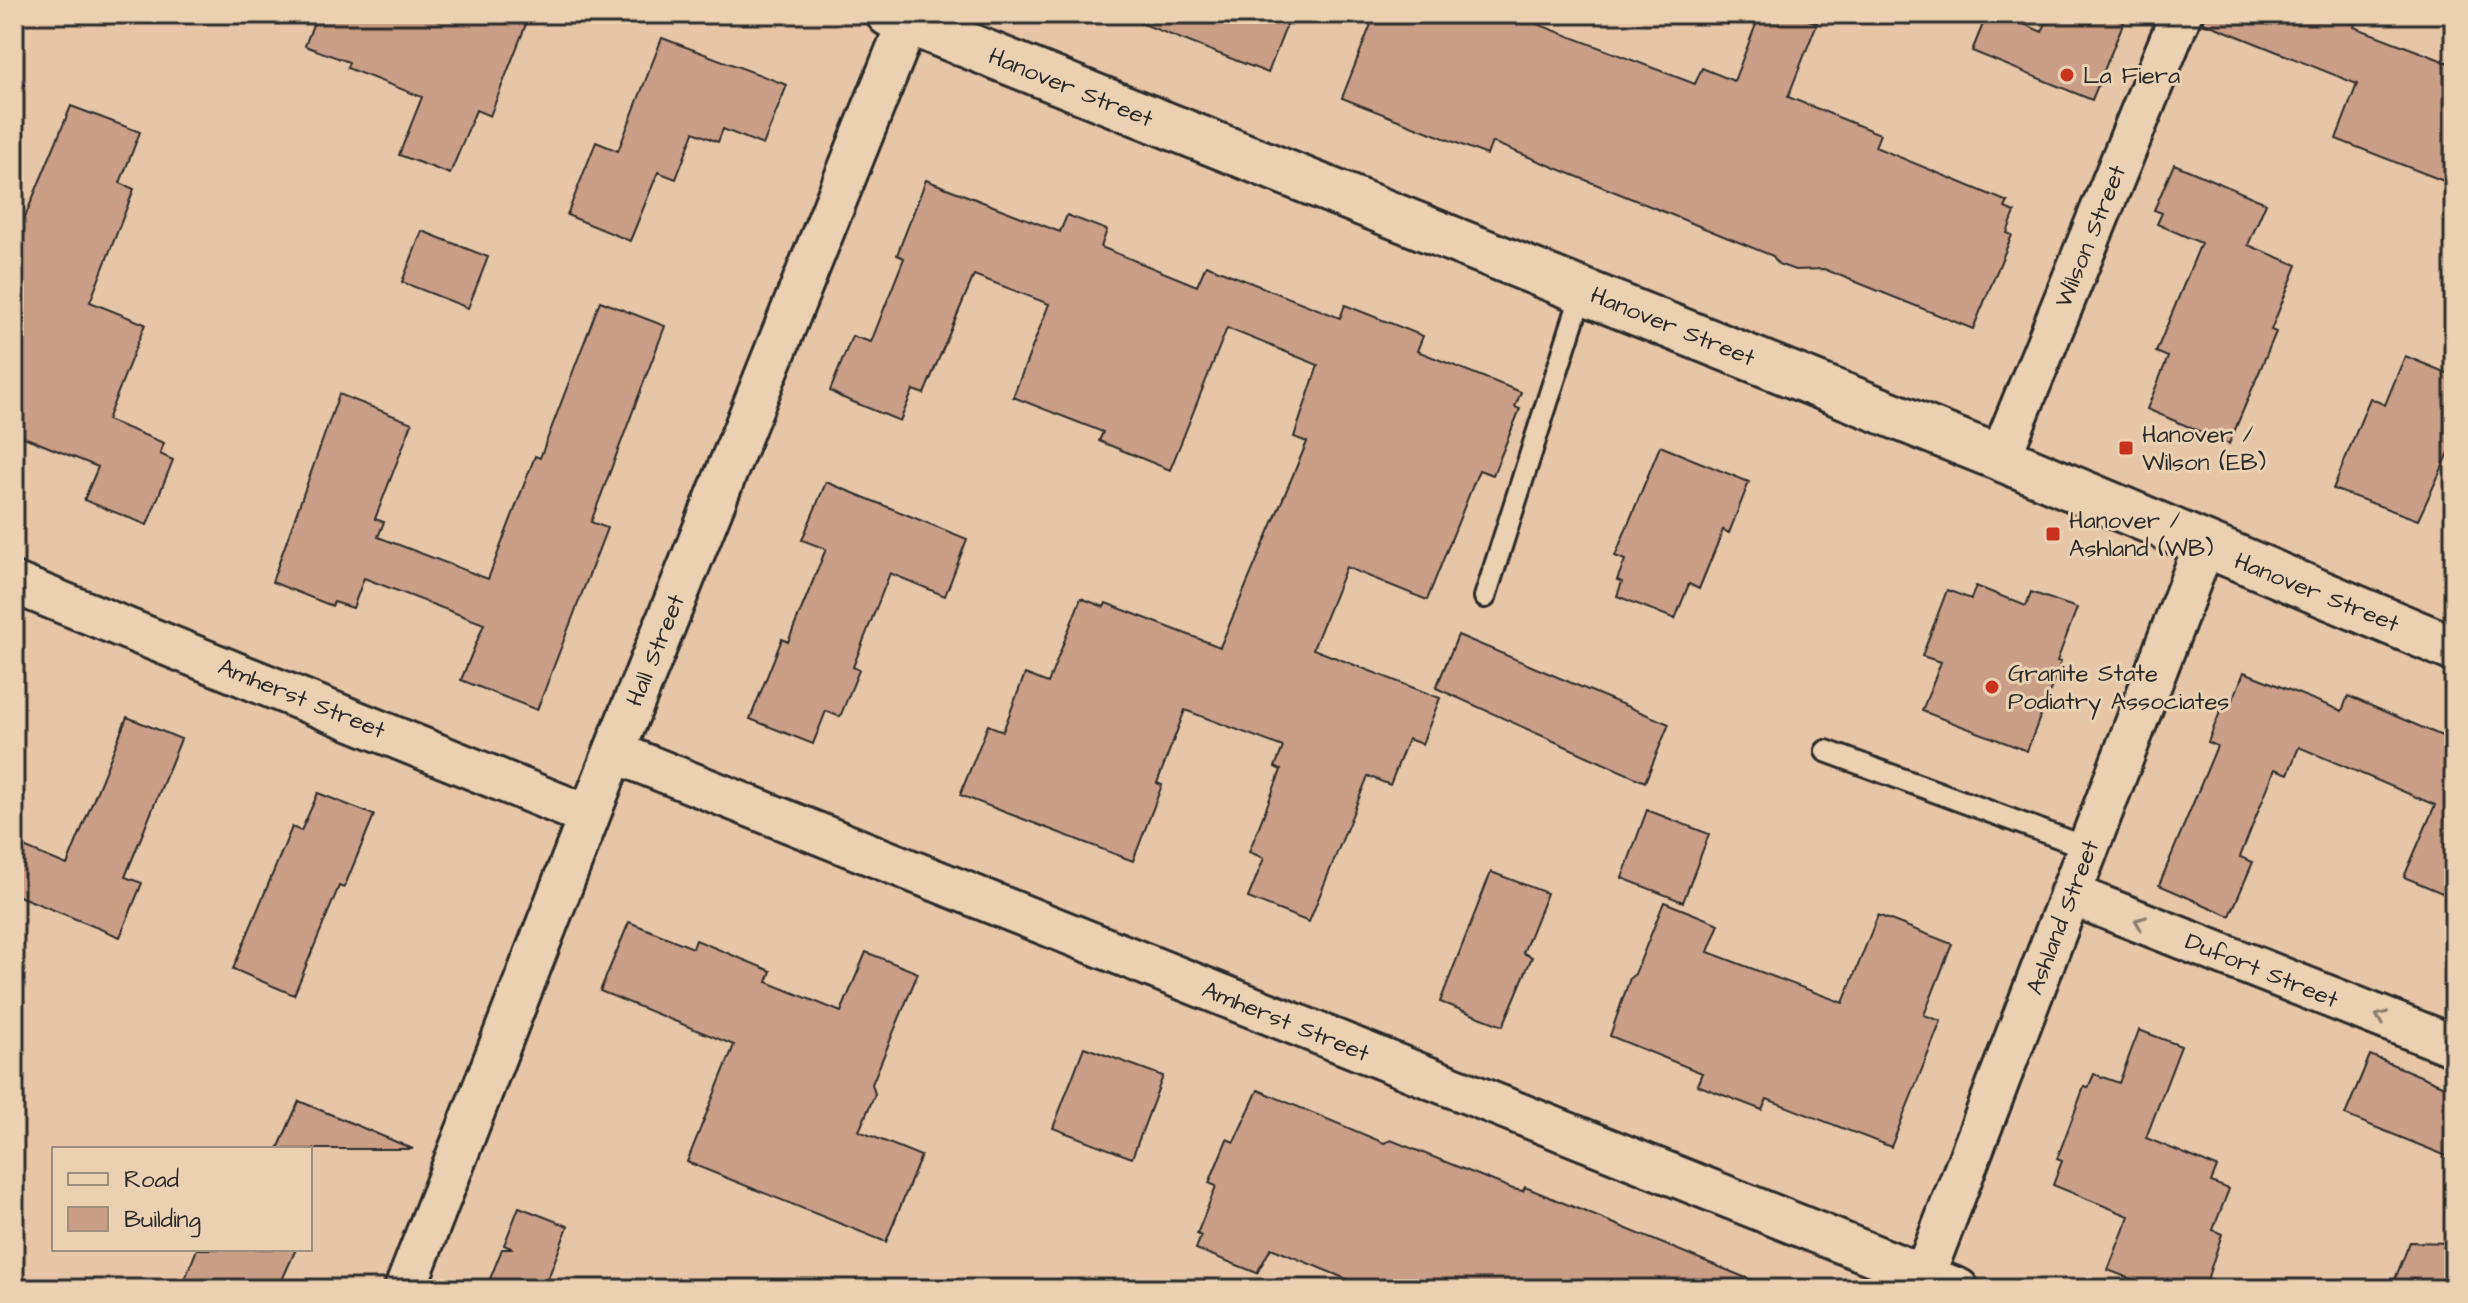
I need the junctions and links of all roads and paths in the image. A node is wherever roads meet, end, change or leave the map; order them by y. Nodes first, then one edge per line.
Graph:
1 (2181, 14) edge
2 (902, 17) edge
3 (1583, 290) junction
4 (2000, 458) junction
5 (2204, 546) junction
6 (14, 583) edge
7 (1485, 597) dead end
8 (2454, 649) edge
9 (1826, 751) dead end
10 (614, 752) junction
11 (589, 816) junction
12 (2088, 848) junction
13 (2070, 894) junction
14 (2454, 1046) edge
15 (1934, 1284) edge
16 (405, 1289) edge

1 - 4 street, Wilson Street
2 - 3 street, Hanover Street
2 - 10 street, Hall Street
3 - 4 street, Hanover Street
3 - 7 lane
4 - 5 street, Hanover Street
5 - 8 street, Hanover Street
5 - 12 street, Ashland Street
6 - 11 street, Amherst Street
9 - 12 lane
10 - 11 street, Hall Street
10 - 15 street, Amherst Street
11 - 16 street, Hall Street
12 - 13 street, Ashland Street
14 -> 13 street, Dufort Street
13 - 15 street, Ashland Street

